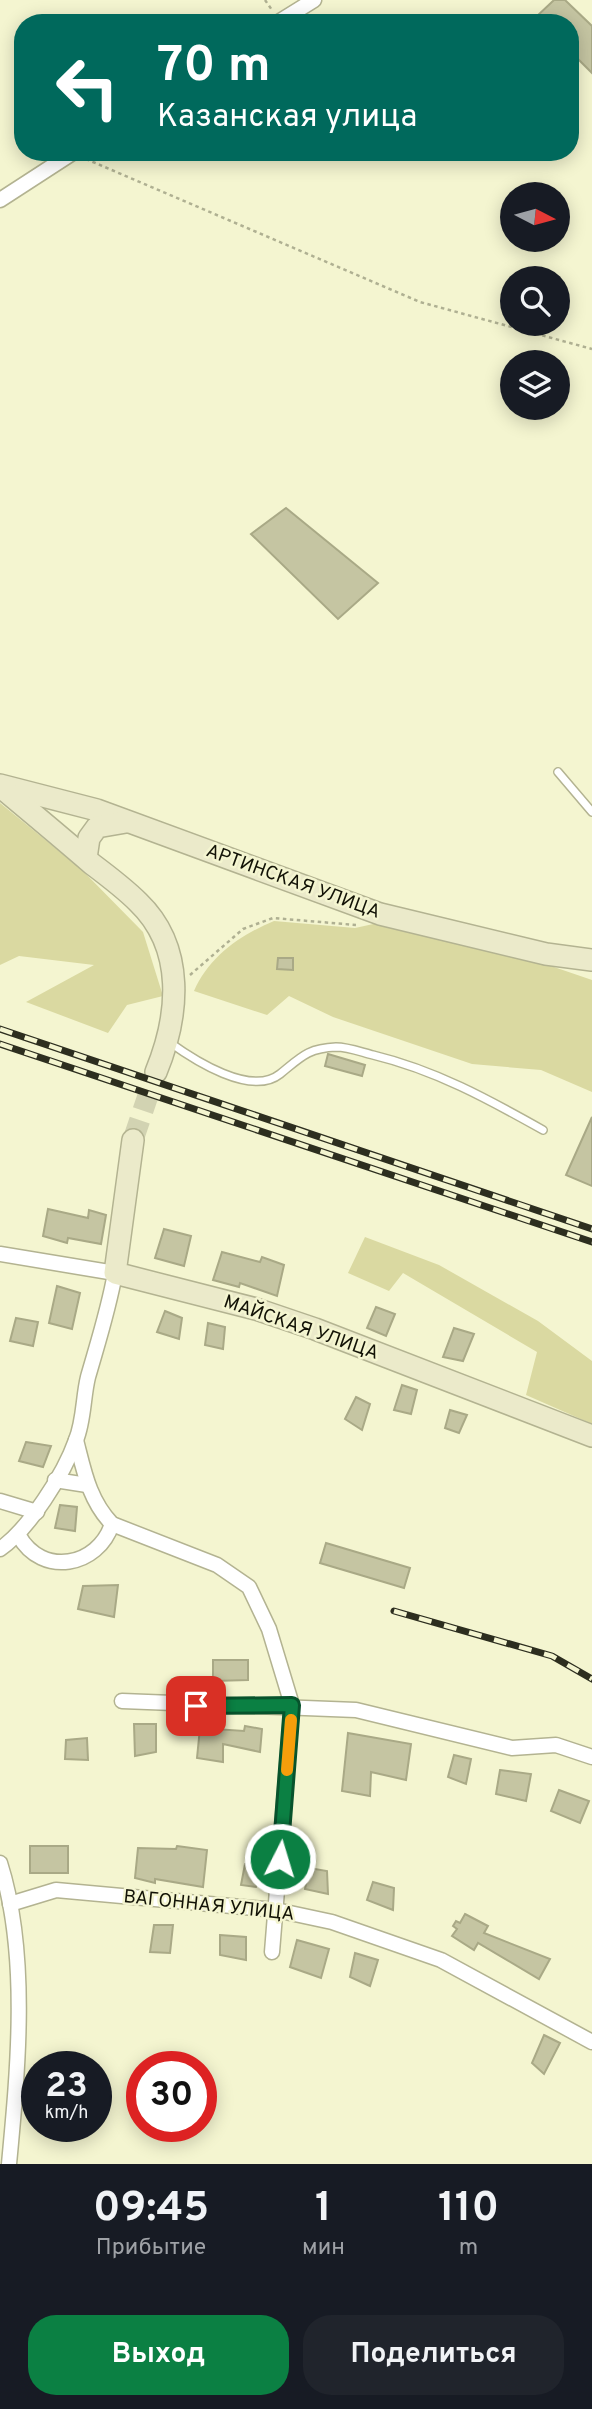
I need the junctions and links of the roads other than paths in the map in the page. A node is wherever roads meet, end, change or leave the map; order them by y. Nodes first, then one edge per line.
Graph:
1 (314, 0) edge
2 (291, 14) edge
3 (61, 161) edge
4 (0, 200) edge
5 (558, 772) dead end
6 (0, 785) edge
7 (592, 812) edge
8 (128, 822) junction
9 (86, 858) junction
10 (592, 960) edge
11 (168, 1042) junction
12 (156, 1072) tunnel mouth
13 (543, 1130) dead end
14 (133, 1140) tunnel mouth
15 (0, 1254) edge
16 (115, 1272) junction
17 (592, 1436) edge
18 (76, 1440) junction
19 (55, 1480) junction
20 (87, 1485) junction
21 (0, 1501) edge
22 (37, 1512) junction
23 (112, 1524) junction
24 (19, 1536) junction
25 (0, 1549) edge
26 (122, 1702) dead end
27 (292, 1705) junction
28 (592, 1757) edge
29 (0, 1863) edge
30 (10, 1904) junction
31 (276, 1910) junction
32 (272, 1952) dead end
33 (592, 2042) edge
34 (9, 2164) edge

1 - 2 street
3 - 4 street
5 - 7 lane
6 - 8 street, АРТИНСКАЯ УЛИЦА
6 - 9 street
8 - 9 street
8 - 10 street, АРТИНСКАЯ УЛИЦА
9 - 11 street
11 - 12 street
11 - 13 lane
14 - 16 street
15 - 16 street, МАЙСКАЯ УЛИЦА
16 - 17 street, МАЙСКАЯ УЛИЦА
16 - 18 street
18 - 19 street
18 - 20 street
19 - 20 street
19 - 22 street
20 - 23 street
21 - 22 street
22 - 24 street
23 - 24 street
23 - 27 street
24 - 25 street
26 - 27 street
27 - 28 street
27 - 31 street
29 - 30 street
30 - 31 street, ВАГОННАЯ УЛИЦА
30 - 34 street
31 - 32 street
31 - 33 street, ВАГОННАЯ УЛИЦА

